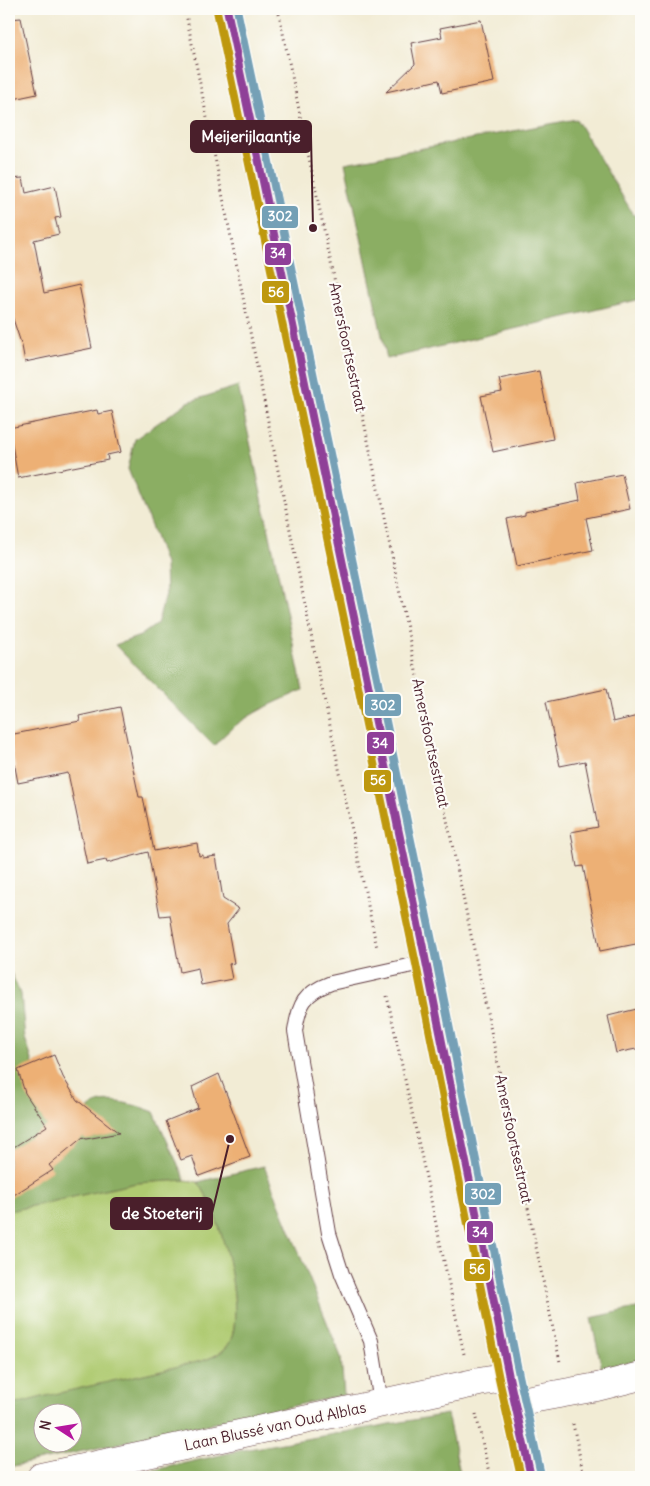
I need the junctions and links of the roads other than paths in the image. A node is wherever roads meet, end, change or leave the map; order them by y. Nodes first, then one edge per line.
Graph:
1 (227, 9) edge
2 (426, 962) junction
3 (641, 1376) edge
4 (512, 1390) junction
5 (381, 1403) junction
6 (41, 1477) edge
7 (531, 1477) edge

1 - 2 main road
2 - 4 main road
2 - 5 lane
3 - 4 main road, Laan Blussé van Oud Alblas
4 - 5 main road, Laan Blussé van Oud Alblas
4 - 7 main road
5 - 6 main road, Laan Blussé van Oud Alblas

